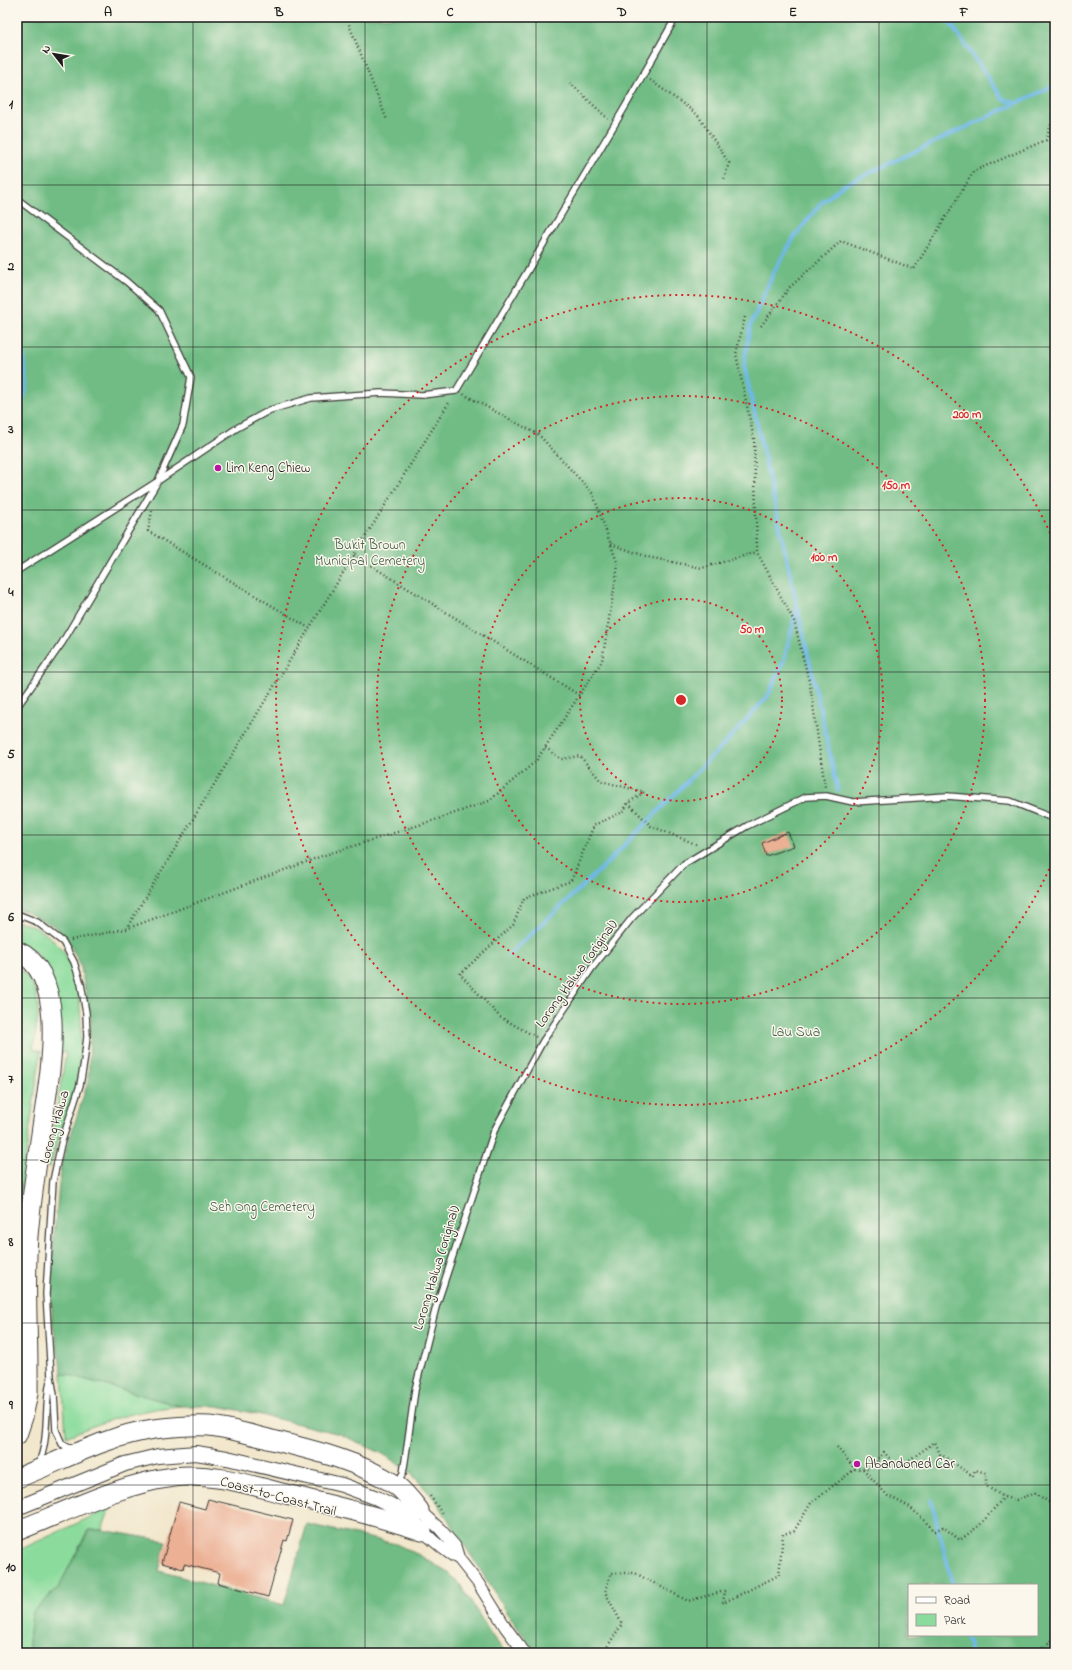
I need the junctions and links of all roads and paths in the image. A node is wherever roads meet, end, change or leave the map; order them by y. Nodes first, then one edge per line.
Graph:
1 (346, 17) edge
2 (676, 17) edge
3 (643, 76) junction
4 (570, 83) dead end
5 (387, 120) dead end
6 (609, 120) dead end
7 (1055, 121) edge
8 (724, 178) dead end
9 (17, 199) edge
10 (745, 317) dead end
11 (761, 326) dead end
12 (456, 391) junction
13 (158, 481) junction
14 (152, 510) dead end
15 (611, 544) junction
16 (757, 552) junction
17 (354, 555) junction
18 (17, 571) edge
19 (309, 628) junction
20 (579, 695) junction
21 (17, 708) edge
22 (544, 747) junction
23 (826, 796) junction
24 (628, 803) junction
25 (1055, 819) edge
26 (708, 849) junction
27 (17, 914) edge
28 (126, 929) junction
29 (63, 942) junction
30 (17, 951) edge
31 (543, 1041) junction
32 (51, 1378) junction
33 (17, 1435) edge
34 (838, 1447) dead end
35 (80, 1451) junction
36 (863, 1468) junction
37 (855, 1469) junction
38 (25, 1475) edge
39 (396, 1486) junction
40 (1004, 1497) junction
41 (17, 1498) edge
42 (1055, 1506) edge
43 (17, 1508) edge
44 (418, 1510) junction
45 (17, 1531) edge
46 (422, 1531) junction
47 (459, 1559) junction
48 (1055, 1638) edge
49 (525, 1653) edge
50 (603, 1653) edge
51 (1035, 1653) edge

1 - 5 path
2 - 3 lane
3 - 8 path
3 - 12 lane
4 - 6 path
7 - 11 path
9 - 13 lane
10 - 16 path
12 - 13 lane
12 - 15 path
12 - 17 path
13 - 18 lane
13 - 21 lane
14 - 19 path
15 - 16 path
15 - 20 path
16 - 23 path
17 - 19 path
17 - 20 path
19 - 28 path
20 - 22 path
22 - 24 path
22 - 28 path
23 - 25 lane, Lorong Halwa (original)
23 - 26 lane, Lorong Halwa (original)
24 - 26 path
24 - 31 path
26 - 31 lane, Lorong Halwa (original)
27 - 29 lane, Lorong Halwa
28 - 29 path
29 - 32 lane, Lorong Halwa
30 - 33 highway
31 - 39 lane, Lorong Halwa (original)
32 - 35 lane, Lorong Halwa
32 - 38 lane, Lorong Halwa
34 - 37 path
35 - 38 highway
35 - 39 highway
36 - 37 path
36 - 40 path
36 - 40 path
37 - 50 path
39 - 44 highway
40 - 42 path
41 - 44 street
43 - 46 street
44 - 47 street
45 - 46 highway
46 - 47 street
47 - 49 street
48 - 51 path

